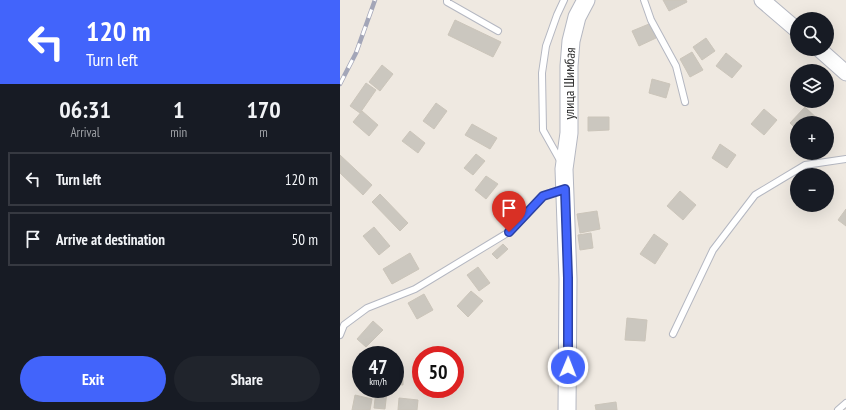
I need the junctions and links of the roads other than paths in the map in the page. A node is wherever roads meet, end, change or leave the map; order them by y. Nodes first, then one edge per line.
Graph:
1 (447, 0) edge
2 (564, 0) edge
3 (573, 0) edge
4 (586, 0) edge
5 (644, 0) edge
6 (762, 0) edge
7 (790, 24) edge
8 (498, 31) dead end
9 (827, 56) edge
10 (846, 73) edge
11 (684, 102) dead end
12 (846, 159) edge
13 (564, 169) junction
14 (565, 189) junction
15 (673, 334) dead end
16 (340, 335) edge
17 (846, 403) edge
18 (567, 410) edge
19 (838, 410) edge

1 - 8 lane
2 - 13 lane
3 - 13 main road
4 - 13 main road, улица Шимбая
5 - 11 lane
6 - 7 street
9 - 10 street
12 - 15 lane
13 - 14 main road
14 - 16 lane
14 - 18 main road
17 - 19 lane

